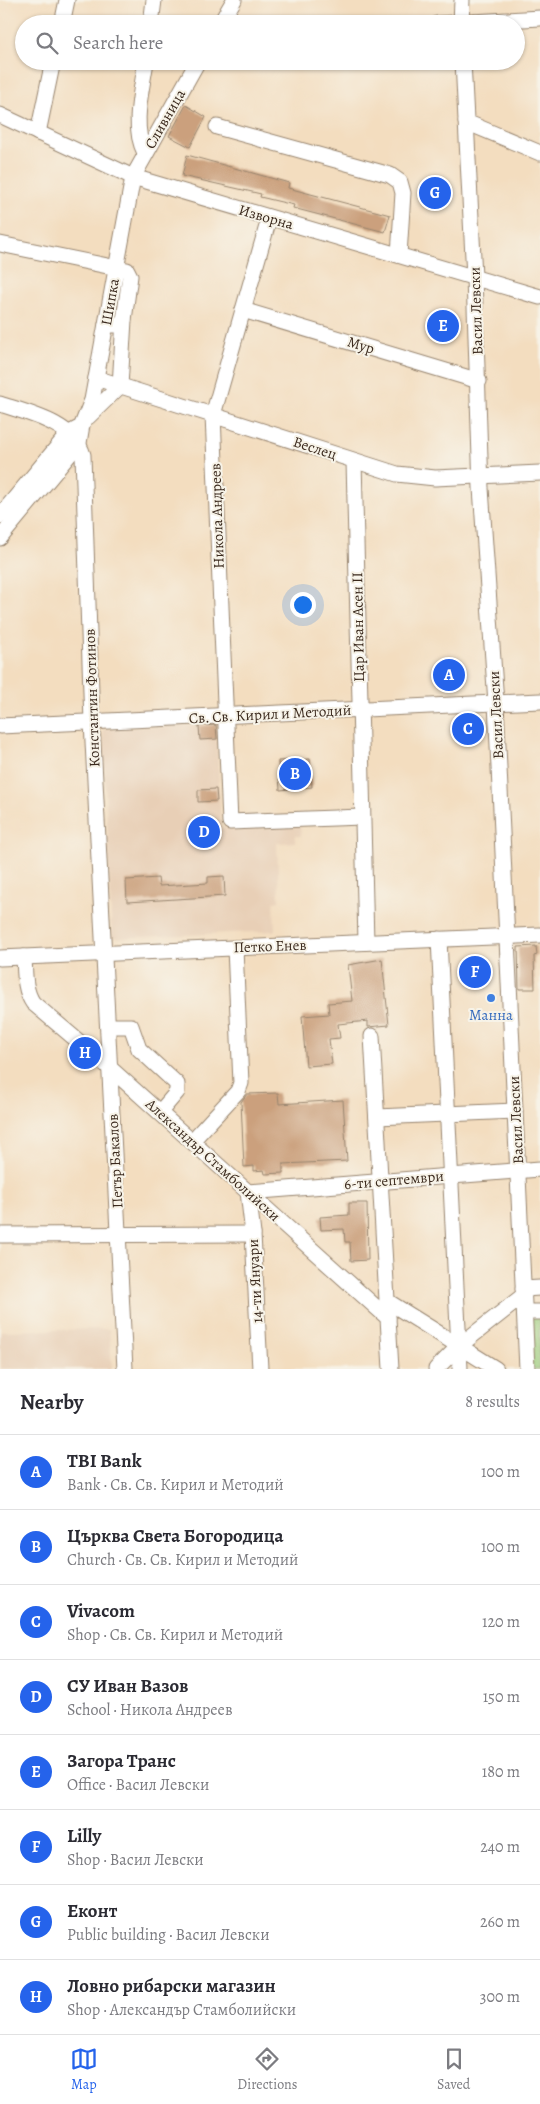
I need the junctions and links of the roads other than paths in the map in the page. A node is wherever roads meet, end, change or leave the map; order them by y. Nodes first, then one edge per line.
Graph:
1 (67, 0) edge
2 (234, 0) edge
3 (462, 0) edge
4 (151, 2) edge
5 (64, 15) edge
6 (151, 15) edge
7 (225, 15) edge
8 (461, 15) edge
9 (540, 18) edge
10 (525, 19) edge
11 (51, 70) edge
12 (145, 70) edge
13 (193, 70) edge
14 (463, 70) edge
15 (0, 115) edge
16 (466, 122) junction
17 (217, 127) dead end
18 (38, 134) junction
19 (145, 153) junction
20 (540, 153) edge
21 (133, 177) junction
22 (270, 219) junction
23 (0, 244) edge
24 (399, 255) junction
25 (116, 267) junction
26 (474, 277) junction
27 (540, 297) edge
28 (243, 310) junction
29 (124, 320) junction
30 (106, 325) junction
31 (96, 378) junction
32 (479, 381) junction
33 (120, 386) junction
34 (0, 404) edge
35 (213, 415) junction
36 (84, 422) junction
37 (74, 439) junction
38 (354, 461) junction
39 (540, 473) edge
40 (481, 476) junction
41 (0, 516) edge
42 (0, 538) edge
43 (540, 701) edge
44 (496, 703) junction
45 (360, 710) junction
46 (226, 716) junction
47 (92, 722) junction
48 (0, 726) edge
49 (362, 817) junction
50 (540, 934) edge
51 (507, 936) junction
52 (439, 939) junction
53 (366, 942) junction
54 (235, 948) junction
55 (105, 954) junction
56 (24, 957) junction
57 (0, 958) edge
58 (108, 1026) junction
59 (372, 1036) dead end
60 (110, 1068) junction
61 (515, 1110) junction
62 (160, 1112) junction
63 (448, 1114) junction
64 (377, 1117) junction
65 (192, 1141) junction
66 (540, 1169) edge
67 (518, 1170) junction
68 (450, 1175) junction
69 (380, 1180) junction
70 (248, 1192) junction
71 (253, 1234) junction
72 (0, 1235) edge
73 (119, 1236) junction
74 (540, 1288) edge
75 (523, 1292) junction
76 (387, 1301) junction
77 (524, 1312) junction
78 (540, 1312) edge
79 (388, 1318) junction
80 (459, 1346) junction
81 (125, 1369) edge
82 (260, 1369) edge
83 (390, 1369) edge
84 (436, 1369) edge
85 (460, 1369) edge
86 (496, 1369) edge
87 (527, 1369) edge

1 - 5 street
2 - 7 street
3 - 8 street
4 - 6 street
9 - 10 street
11 - 18 street
12 - 19 street
13 - 19 street, Сливница
14 - 16 street, Васил Левски
15 - 18 street, Изворна
16 - 20 street
16 - 26 street, Васил Левски
17 - 24 street
18 - 21 street, Изворна
19 - 21 street, Сливница
21 - 22 street, Изворна
21 - 25 street, Шипка
22 - 24 street, Изворна
22 - 28 street, Никола Андреев
23 - 25 street
24 - 26 street, Изворна
25 - 29 street
25 - 30 street, Шипка
26 - 27 street, Изворна
26 - 32 street, Васил Левски
28 - 32 street, Мур
28 - 35 street, Никола Андреев
29 - 30 street
29 - 33 street
30 - 31 street, Шипка
31 - 33 street, Веслец
31 - 36 street, Шипка
32 - 40 street, Васил Левски
33 - 35 street, Веслец
33 - 36 street
34 - 37 street
35 - 38 street, Веслец
35 - 46 street, Никола Андреев
36 - 37 street
37 - 41 street
37 - 42 street
37 - 47 street, Константин Фотинов
38 - 40 street, Веслец
38 - 45 street, Цар Иван Асен II
39 - 40 street, Веслец
40 - 44 street, Васил Левски
43 - 44 street, Св. Св. Кирил и Методий
44 - 45 street, Св. Св. Кирил и Методий
44 - 51 street, Васил Левски
45 - 46 street, Св. Св. Кирил и Методий
45 - 49 street, Цар Иван Асен II
46 - 47 street, Св. Св. Кирил и Методий
46 - 49 street, Никола Андреев
47 - 48 street, Св. Св. Кирил и Методий
47 - 55 street, Константин Фотинов
49 - 53 street, Цар Иван Асен II
50 - 51 street, Петко Енев
51 - 52 street, Петко Енев
51 - 61 street, Васил Левски
52 - 53 street, Петко Енев
52 - 63 street
53 - 54 street, Петко Енев
54 - 55 street, Петко Енев
54 - 65 street
55 - 56 street, Петко Енев
55 - 58 street, Петър Бакалов
56 - 57 street, Петко Енев
56 - 60 street, Александър Стамболийски
58 - 60 street, Петър Бакалов
58 - 62 street
59 - 64 street
60 - 62 street, Александър Стамболийски
60 - 73 street, Петър Бакалов
61 - 63 street
61 - 67 street, Васил Левски
62 - 65 street, Александър Стамболийски
63 - 64 street
63 - 68 street
64 - 69 street
65 - 70 street, Александър Стамболийски
66 - 67 street, 6-ти септември
67 - 68 street, 6-ти септември
67 - 75 street, Васил Левски
68 - 69 street, 6-ти септември
68 - 80 street
69 - 70 street, 6-ти септември
69 - 76 street
70 - 71 street, 14-ти Януари
70 - 79 street, Александър Стамболийски
71 - 73 street
71 - 82 street, 14-ти Януари
72 - 73 street
73 - 81 street, Петър Бакалов
74 - 75 street
75 - 77 street, Васил Левски
75 - 80 street
76 - 79 street
76 - 80 street
77 - 78 street
77 - 87 street, Васил Левски
79 - 83 street
80 - 84 street
80 - 85 street
80 - 86 street

